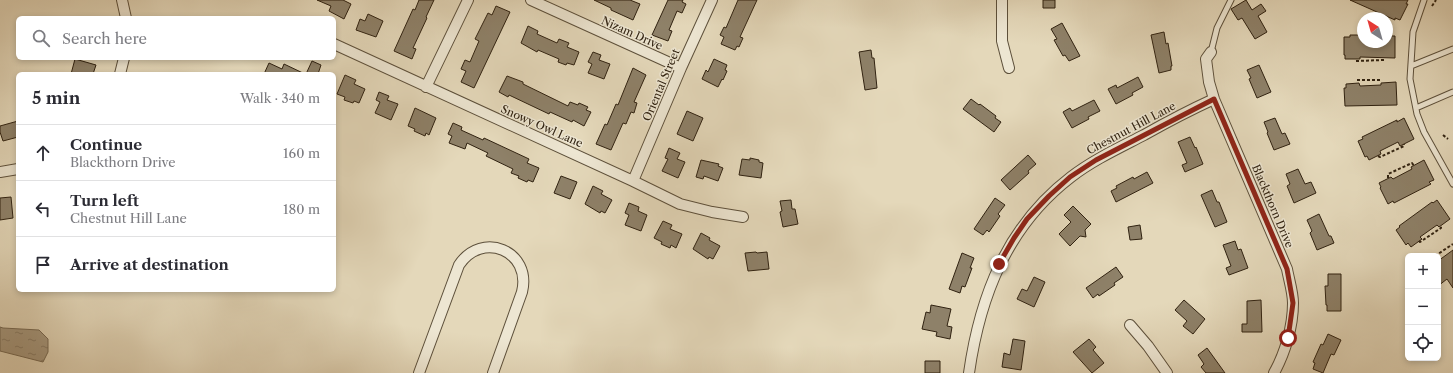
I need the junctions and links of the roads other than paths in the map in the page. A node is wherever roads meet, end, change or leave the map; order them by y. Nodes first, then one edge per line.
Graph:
1 (122, 0) edge
2 (468, 0) edge
3 (531, 0) edge
4 (712, 0) edge
5 (1002, 0) edge
6 (1231, 0) edge
7 (1424, 0) edge
8 (126, 16) edge
9 (336, 45) edge
10 (1453, 49) edge
11 (1211, 52) joint
12 (124, 60) edge
13 (1411, 66) junction
14 (680, 68) junction
15 (1009, 68) dead end
16 (120, 72) edge
17 (426, 87) junction
18 (1453, 92) edge
19 (1214, 99) junction
20 (1416, 108) junction
21 (16, 169) edge
22 (0, 172) edge
23 (633, 181) junction
24 (1453, 184) edge
25 (743, 218) dead end
26 (1130, 325) dead end
27 (419, 373) edge
28 (493, 373) edge
29 (969, 373) edge
30 (1167, 373) edge
31 (1274, 373) edge

1 - 8 street
2 - 17 street
3 - 14 street, Nizam Drive
4 - 14 street, Oriental Street
5 - 15 street
6 - 11 lane
7 - 13 lane
9 - 17 street, Snowy Owl Lane
10 - 13 lane
11 - 19 street, Blackthorn Drive
12 - 16 street
13 - 20 lane
14 - 23 street, Oriental Street
17 - 23 street, Snowy Owl Lane
18 - 20 lane
19 - 29 street, Chestnut Hill Lane
19 - 31 street, Blackthorn Drive
20 - 24 lane
21 - 22 street
23 - 25 street, Snowy Owl Lane
26 - 30 street
27 - 28 street

